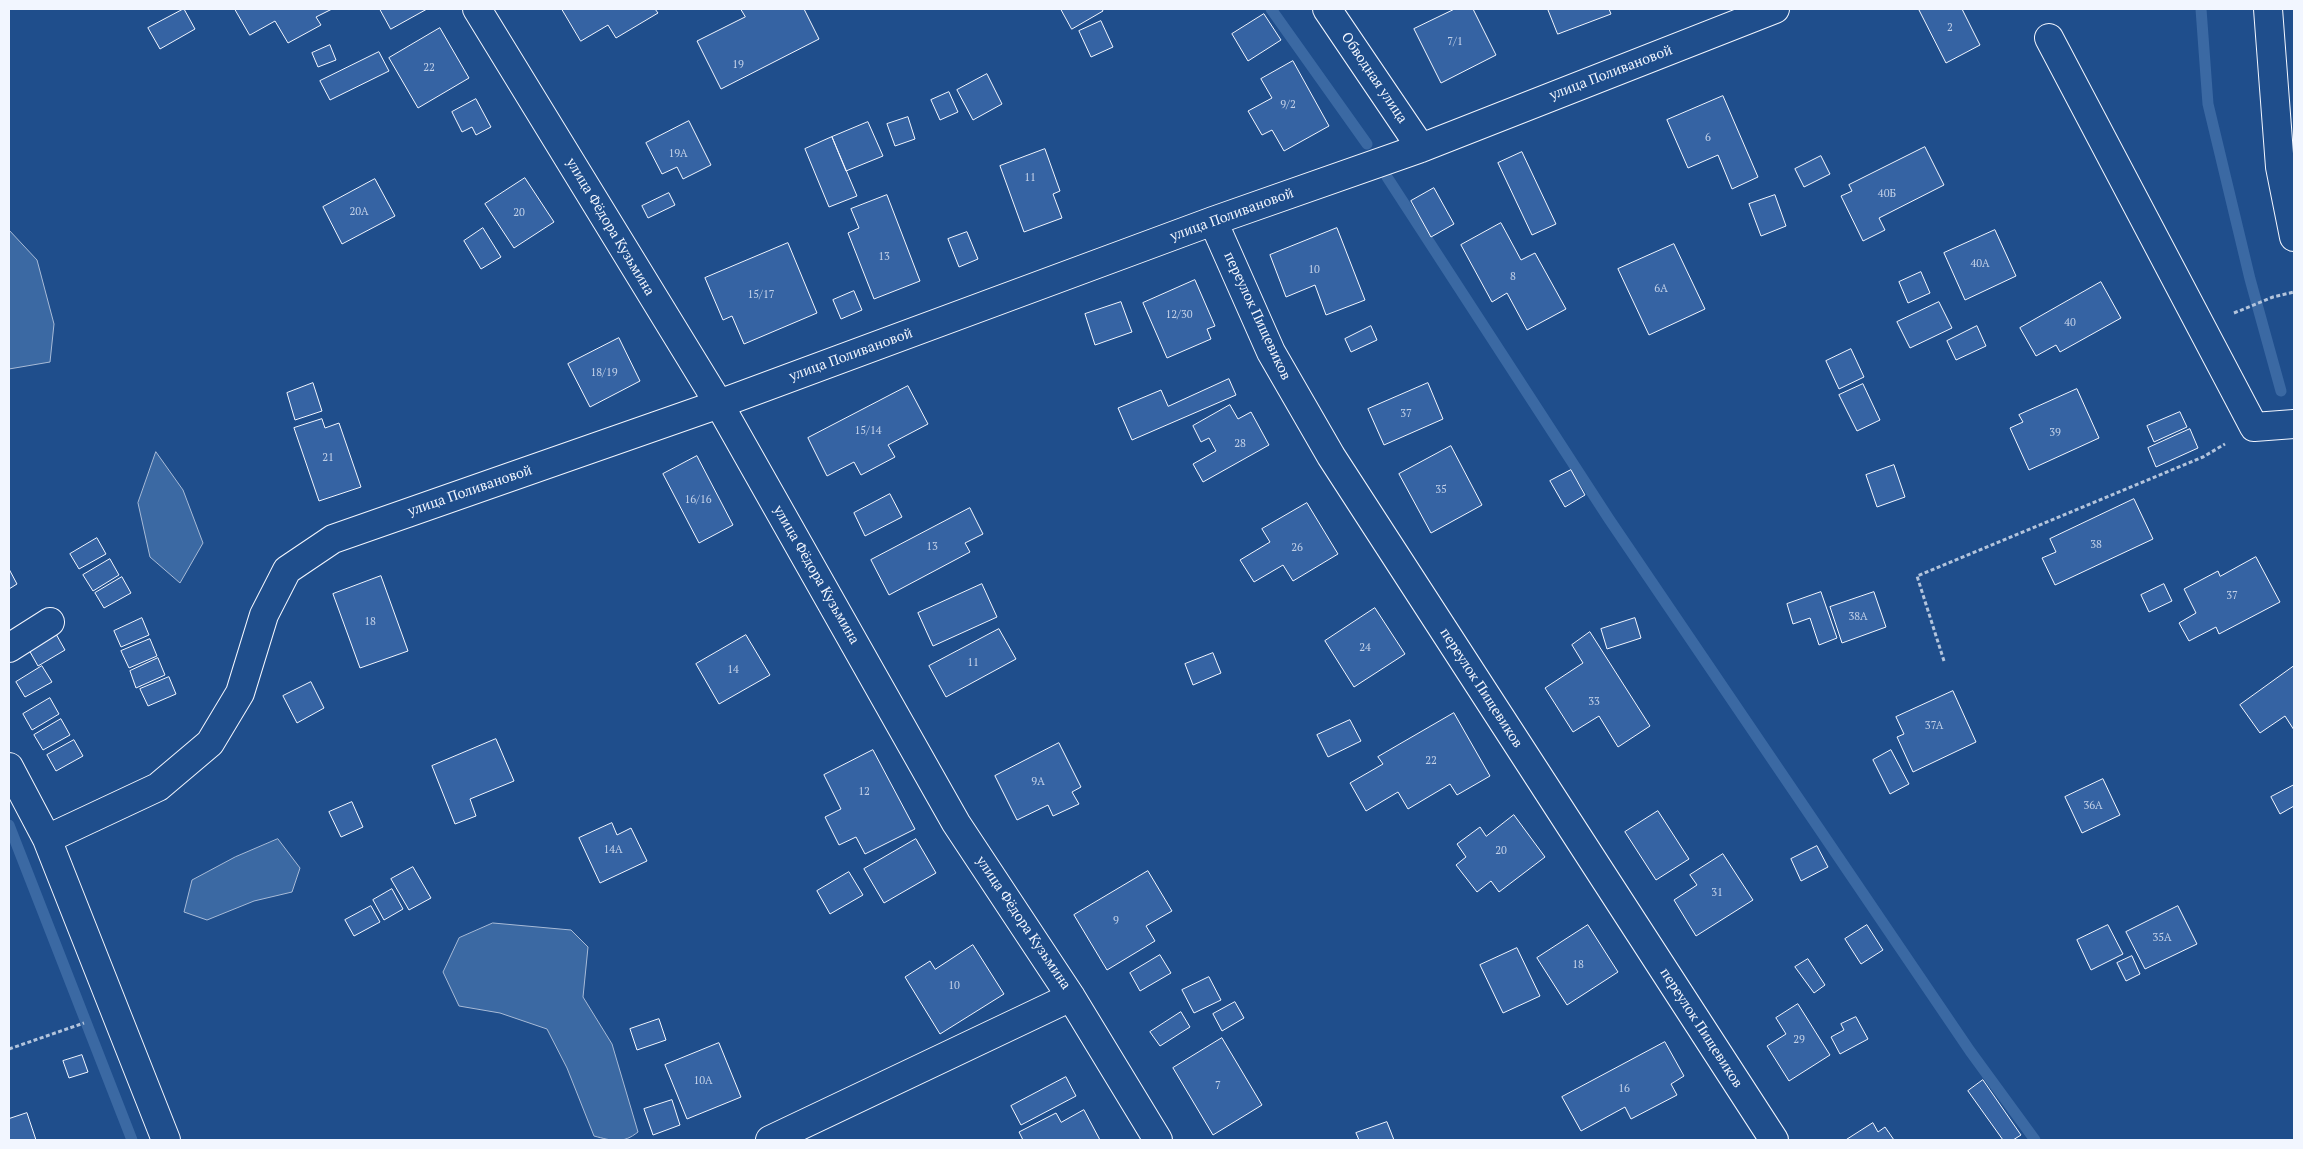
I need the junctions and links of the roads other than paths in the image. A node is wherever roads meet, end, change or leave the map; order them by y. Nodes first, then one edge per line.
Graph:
1 (477, 9) edge
2 (1326, 9) edge
3 (1775, 9) edge
4 (2268, 9) edge
5 (2049, 38) dead end
6 (1421, 148) junction
7 (1213, 221) junction
8 (2294, 237) edge
9 (719, 404) junction
10 (2294, 424) edge
11 (50, 622) dead end
12 (9, 648) edge
13 (9, 768) edge
14 (47, 839) junction
15 (1072, 997) junction
16 (166, 1140) edge
17 (770, 1140) edge
18 (1158, 1140) edge
19 (1774, 1140) edge

1 - 9 street, улица Фёдора Кузьмина
2 - 6 street, Обводная улица
3 - 6 street, улица Поливановой
4 - 8 street
5 - 10 street
6 - 7 street, улица Поливановой
7 - 9 street, улица Поливановой
7 - 19 street, переулок Пищевиков
9 - 14 street, улица Поливановой
9 - 15 street, улица Фёдора Кузьмина
11 - 12 street
13 - 14 street
14 - 16 street
15 - 17 street
15 - 18 street, улица Фёдора Кузьмина

